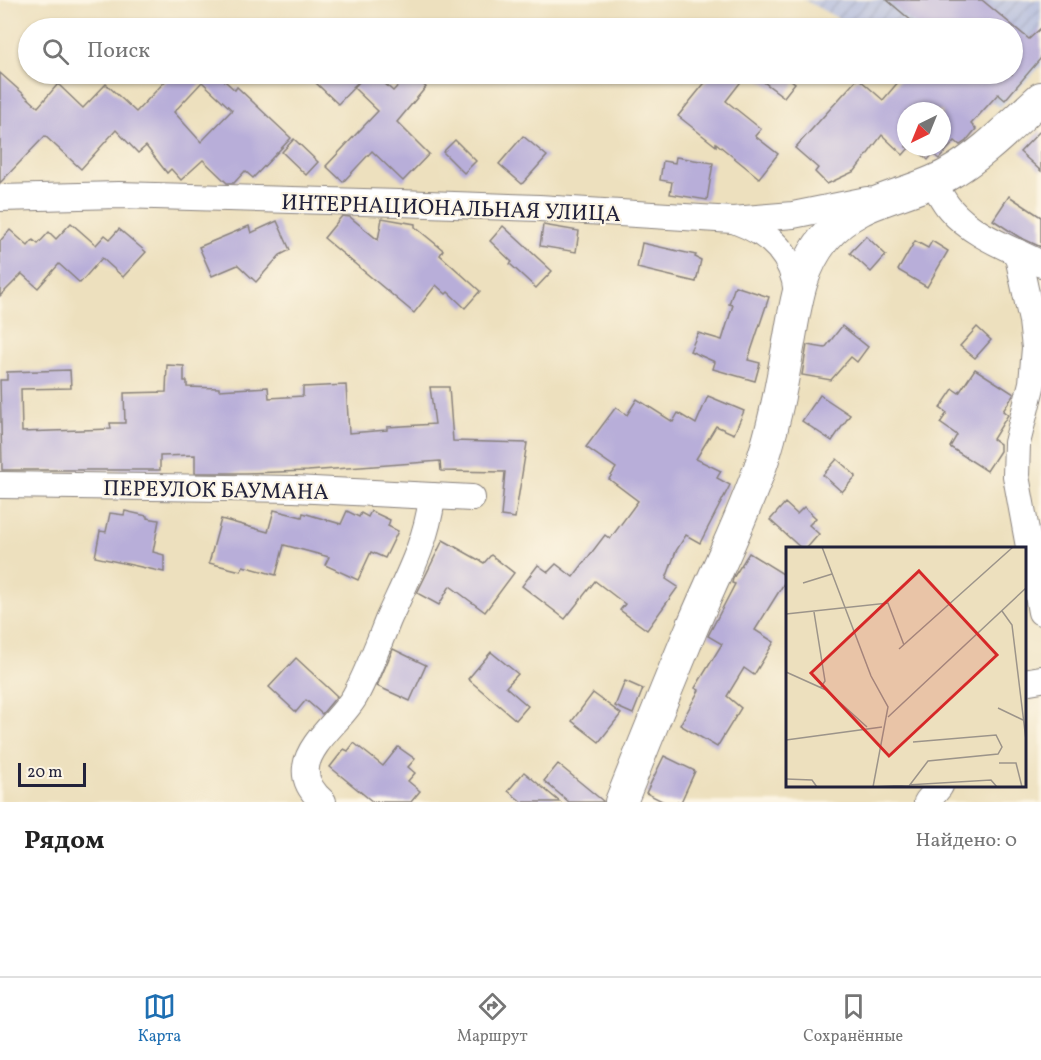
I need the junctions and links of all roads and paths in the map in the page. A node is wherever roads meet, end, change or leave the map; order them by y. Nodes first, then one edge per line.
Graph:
1 (1041, 98) edge
2 (932, 181) junction
3 (898, 193) junction
4 (0, 198) edge
5 (733, 220) junction
6 (1017, 252) junction
7 (1041, 264) edge
8 (797, 293) junction
9 (0, 485) edge
10 (432, 496) junction
11 (472, 498) dead end
12 (1041, 612) edge
13 (1041, 679) edge
14 (1026, 682) edge
15 (939, 787) edge
16 (323, 802) edge
17 (621, 802) edge
18 (927, 802) edge

1 - 2 street, ИНТЕРНАЦИОНАЛЬНАЯ УЛИЦА
2 - 3 street, ИНТЕРНАЦИОНАЛЬНАЯ УЛИЦА
2 - 6 street
3 - 5 street, ИНТЕРНАЦИОНАЛЬНАЯ УЛИЦА
3 - 8 street, ИНТЕРНАЦИОНАЛЬНАЯ УЛИЦА
4 - 5 street, ИНТЕРНАЦИОНАЛЬНАЯ УЛИЦА
5 - 8 street
6 - 7 street
6 - 12 street
8 - 17 street, ИНТЕРНАЦИОНАЛЬНАЯ УЛИЦА
9 - 10 street, ПЕРЕУЛОК БАУМАНА
10 - 11 street, ПЕРЕУЛОК БАУМАНА
10 - 16 street
13 - 14 street
15 - 18 street

